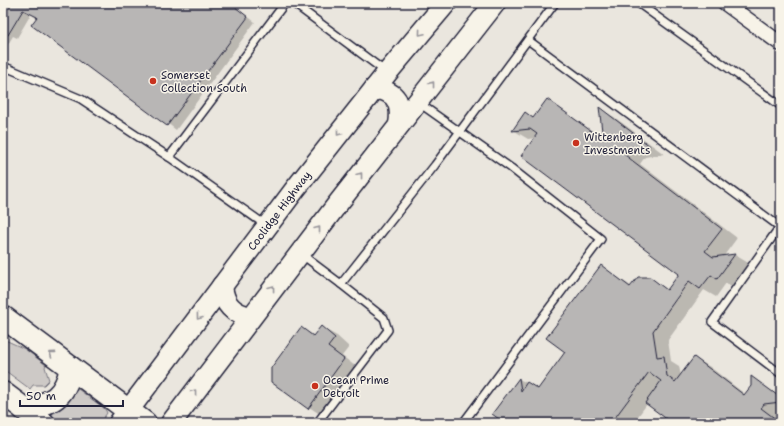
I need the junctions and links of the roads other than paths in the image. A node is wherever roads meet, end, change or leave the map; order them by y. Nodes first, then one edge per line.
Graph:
1 (284, 3) edge
2 (293, 3) edge
3 (446, 3) edge
4 (495, 3) edge
5 (555, 3) edge
6 (638, 3) edge
7 (726, 3) edge
8 (528, 40) junction
9 (781, 44) edge
10 (3, 66) edge
11 (381, 80) junction
12 (418, 102) junction
13 (781, 106) edge
14 (399, 125) junction
15 (460, 132) junction
16 (169, 157) junction
17 (267, 226) junction
18 (780, 226) edge
19 (300, 253) junction
20 (341, 284) junction
21 (222, 286) junction
22 (251, 317) junction
23 (3, 318) edge
24 (71, 368) junction
25 (781, 374) edge
26 (3, 393) edge
27 (24, 409) junction
28 (131, 419) edge
29 (43, 423) edge
30 (170, 423) edge
31 (317, 423) edge
32 (463, 423) edge

1 - 16 lane
2 - 11 lane
3 -> 11 main road, Coolidge Highway
12 -> 4 main road
5 - 8 lane
6 - 13 lane
7 - 9 street
8 - 15 lane
8 - 18 lane
10 - 16 lane
11 - 14 main road
11 -> 17 main road, Coolidge Highway
12 - 14 main road
12 - 15 lane
19 -> 14 main road
15 - 20 lane
15 - 32 lane
16 - 17 lane
17 - 21 main road, Coolidge Highway
18 - 25 lane
19 - 20 lane
22 -> 19 main road
20 - 31 lane
21 - 22 main road
21 -> 28 main road, Coolidge Highway
30 -> 22 main road
24 -> 23 main road
24 - 27 main road
24 - 28 main road
26 - 27 main road
27 - 29 main road

